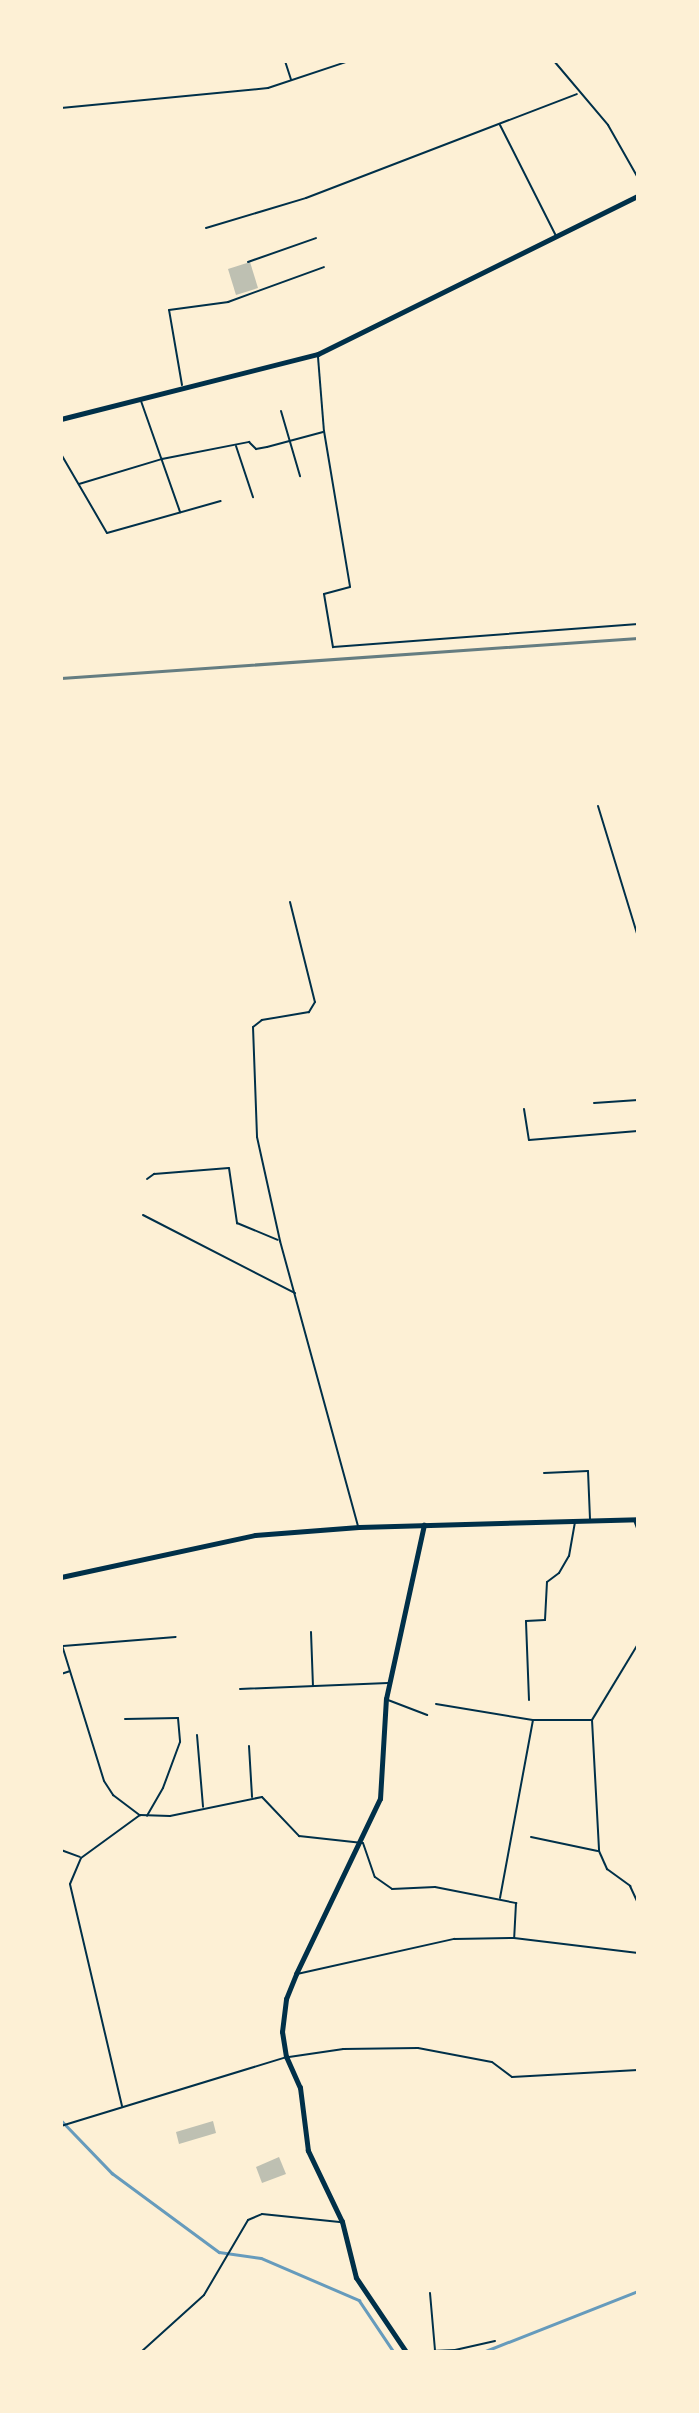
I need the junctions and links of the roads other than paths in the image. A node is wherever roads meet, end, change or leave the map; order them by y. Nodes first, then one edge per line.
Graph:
1 (285, 61) edge
2 (349, 61) edge
3 (554, 61) edge
4 (291, 80) junction
5 (578, 94) junction
6 (61, 108) edge
7 (500, 124) junction
8 (638, 178) edge
9 (638, 196) edge
10 (206, 228) dead end
11 (556, 237) junction
12 (316, 238) dead end
13 (248, 262) dead end
14 (324, 267) dead end
15 (318, 354) junction
16 (182, 385) junction
17 (140, 397) junction
18 (281, 411) dead end
19 (61, 419) edge
20 (324, 431) junction
21 (291, 441) junction
22 (236, 445) junction
23 (61, 454) edge
24 (162, 460) junction
25 (300, 475) dead end
26 (79, 484) junction
27 (253, 497) dead end
28 (221, 501) dead end
29 (180, 512) junction
30 (638, 624) edge
31 (598, 806) dead end
32 (290, 902) dead end
33 (638, 937) edge
34 (638, 1100) edge
35 (594, 1104) dead end
36 (524, 1109) dead end
37 (638, 1131) edge
38 (147, 1179) dead end
39 (143, 1215) dead end
40 (280, 1241) junction
41 (296, 1293) junction
42 (544, 1473) dead end
43 (636, 1519) edge
44 (590, 1520) junction
45 (575, 1521) junction
46 (424, 1525) junction
47 (359, 1527) junction
48 (638, 1531) edge
49 (61, 1577) edge
50 (312, 1632) dead end
51 (176, 1636) dead end
52 (638, 1643) edge
53 (62, 1644) edge
54 (71, 1671) junction
55 (61, 1674) edge
56 (389, 1683) junction
57 (313, 1686) junction
58 (240, 1689) dead end
59 (386, 1699) junction
60 (529, 1700) dead end
61 (436, 1704) dead end
62 (427, 1715) dead end
63 (125, 1719) dead end
64 (533, 1720) junction
65 (592, 1720) junction
66 (197, 1735) dead end
67 (249, 1746) dead end
68 (253, 1798) junction
69 (203, 1808) junction
70 (140, 1815) junction
71 (146, 1816) junction
72 (530, 1837) dead end
73 (363, 1843) junction
74 (61, 1850) edge
75 (599, 1851) junction
76 (81, 1858) junction
77 (500, 1899) junction
78 (638, 1903) edge
79 (514, 1938) junction
80 (638, 1953) edge
81 (296, 1974) junction
82 (286, 2057) junction
83 (638, 2070) edge
84 (122, 2107) junction
85 (61, 2126) edge
86 (342, 2222) junction
87 (430, 2293) dead end
88 (495, 2341) dead end
89 (435, 2351) edge
90 (141, 2352) edge
91 (408, 2352) edge

1 - 4 lane
2 - 4 lane
3 - 5 lane
4 - 6 lane
5 - 7 lane
5 - 8 lane
7 - 10 lane
7 - 11 lane
9 - 11 street
11 - 15 street
12 - 13 lane
14 - 16 lane
15 - 16 street
15 - 20 lane
16 - 17 street
17 - 19 street
17 - 24 lane
18 - 21 lane
20 - 21 lane
20 - 30 lane
21 - 22 lane
21 - 25 lane
22 - 24 lane
22 - 27 lane
23 - 26 lane
24 - 26 lane
24 - 29 lane
26 - 29 lane
28 - 29 lane
31 - 33 lane
32 - 40 lane
34 - 35 lane
36 - 37 lane
38 - 40 lane
39 - 41 lane
40 - 41 lane
41 - 47 lane
42 - 44 lane
43 - 44 main road
43 - 48 lane
44 - 45 main road
45 - 46 main road
45 - 60 lane
46 - 47 main road
46 - 56 street
47 - 49 main road
50 - 57 lane
51 - 53 lane
52 - 65 lane
53 - 54 lane
54 - 55 lane
54 - 70 lane
56 - 57 lane
56 - 59 street
57 - 58 lane
59 - 62 lane
59 - 73 street
61 - 64 lane
63 - 71 lane
64 - 65 lane
64 - 77 lane
65 - 75 lane
66 - 69 lane
67 - 68 lane
68 - 69 lane
68 - 73 lane
69 - 71 lane
70 - 71 lane
70 - 76 lane
72 - 75 lane
73 - 77 lane
73 - 81 street
74 - 76 lane
75 - 78 lane
76 - 84 lane
77 - 79 lane
79 - 80 lane
79 - 81 lane
81 - 82 street
82 - 83 lane
82 - 84 lane
82 - 86 street
84 - 85 lane
86 - 90 lane
86 - 91 street
87 - 89 lane
88 - 89 lane
89 - 91 lane

